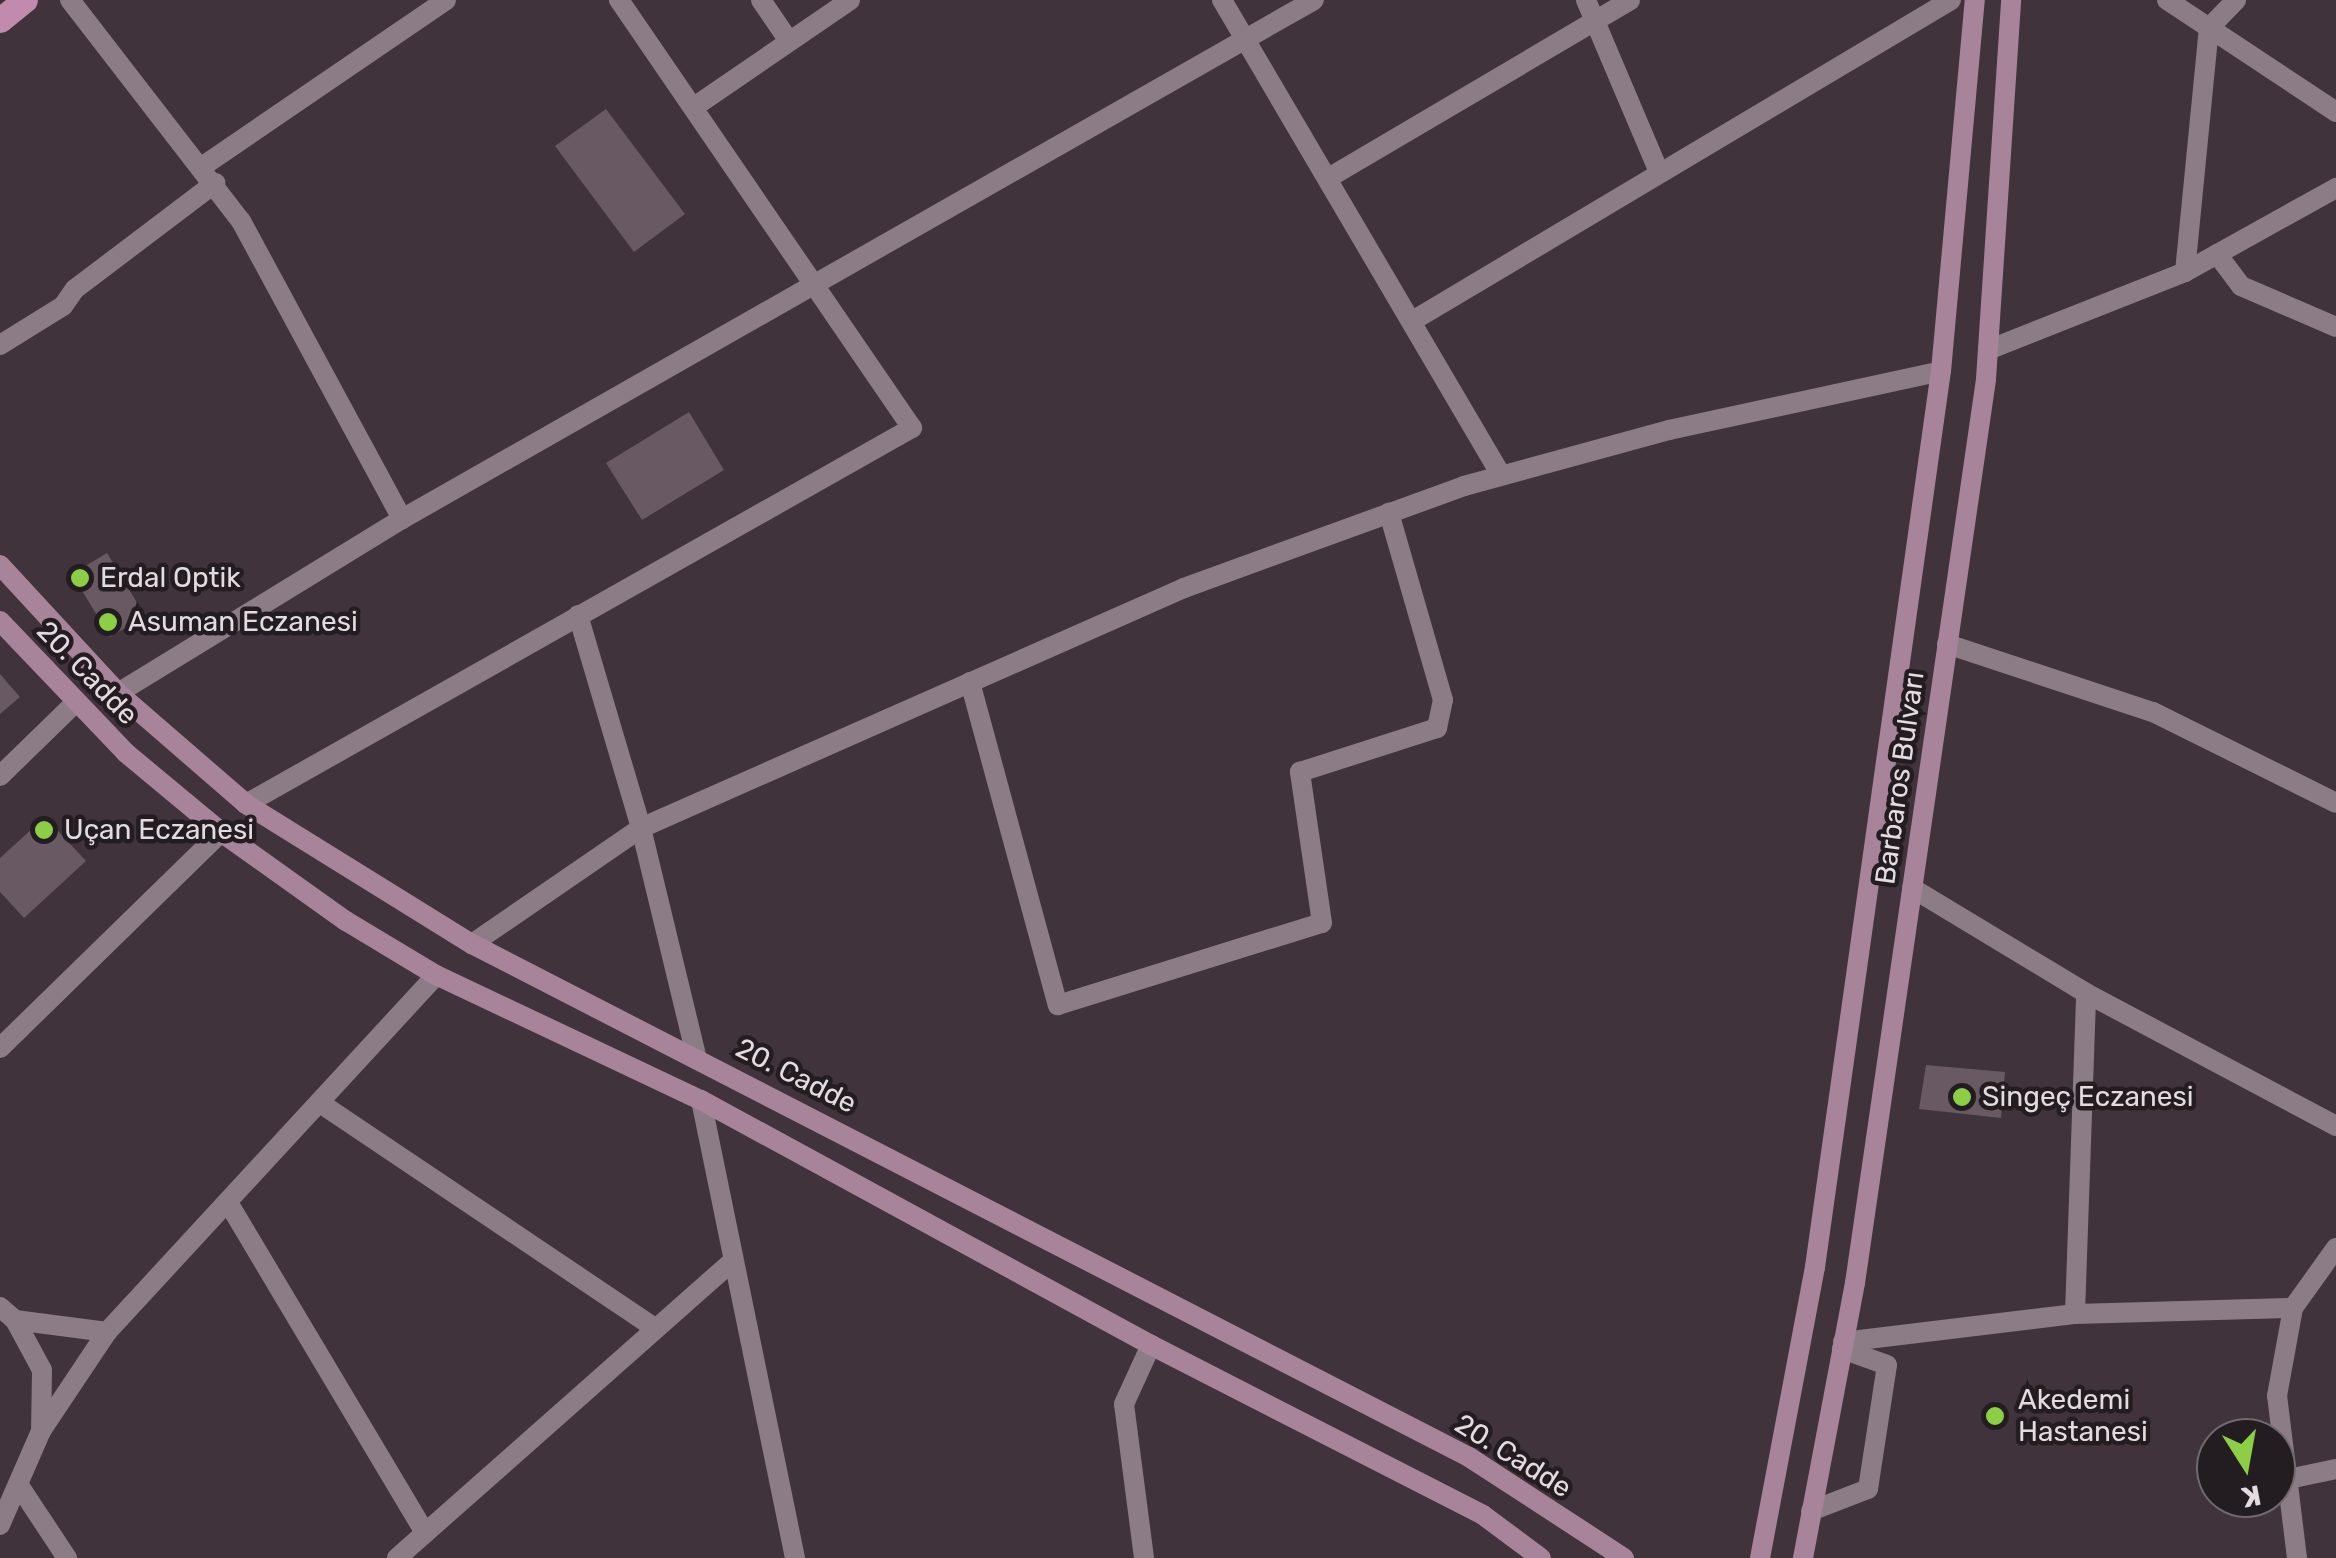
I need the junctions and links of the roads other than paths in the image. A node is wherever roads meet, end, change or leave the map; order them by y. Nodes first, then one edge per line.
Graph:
1 (25, 0) edge
2 (70, 0) edge
3 (446, 0) edge
4 (619, 0) edge
5 (762, 0) edge
6 (850, 0) edge
7 (1222, 0) edge
8 (1314, 0) edge
9 (1586, 0) edge
10 (1630, 0) edge
11 (1951, 0) edge
12 (1975, 0) edge
13 (2011, 0) edge
14 (2167, 0) edge
15 (2236, 0) edge
16 (0, 20) edge
17 (1592, 21) junction
18 (2209, 28) junction
19 (1249, 40) junction
20 (790, 42) junction
21 (694, 107) junction
22 (2336, 112) edge
23 (1658, 170) junction
24 (209, 174) junction
25 (1330, 177) junction
26 (2336, 188) edge
27 (2216, 254) junction
28 (2185, 272) junction
29 (819, 288) junction
30 (1414, 320) junction
31 (2336, 327) edge
32 (0, 345) edge
33 (1988, 350) junction
34 (1941, 371) junction
35 (1501, 475) junction
36 (1389, 513) junction
37 (402, 519) junction
38 (0, 565) edge
39 (578, 615) junction
40 (0, 621) edge
41 (1948, 644) junction
42 (970, 682) junction
43 (118, 693) junction
44 (74, 704) junction
45 (0, 776) edge
46 (2336, 803) edge
47 (246, 804) junction
48 (642, 828) junction
49 (221, 832) junction
50 (1912, 888) junction
51 (472, 944) junction
52 (436, 975) junction
53 (2086, 993) junction
54 (0, 1048) edge
55 (696, 1055) junction
56 (701, 1100) junction
57 (323, 1105) junction
58 (2336, 1126) edge
59 (229, 1204) junction
60 (2336, 1248) edge
61 (730, 1263) junction
62 (2294, 1308) junction
63 (8, 1313) edge
64 (2075, 1314) junction
65 (653, 1327) junction
66 (107, 1332) junction
67 (1151, 1345) junction
68 (1843, 1346) junction
69 (2279, 1418) edge
70 (40, 1431) junction
71 (2336, 1469) edge
72 (2296, 1477) edge
73 (18, 1484) junction
74 (1811, 1511) junction
75 (2290, 1518) edge
76 (0, 1525) edge
77 (424, 1533) junction
78 (1760, 1557) edge
79 (67, 1558) edge
80 (397, 1558) edge
81 (794, 1558) edge
82 (1144, 1558) edge
83 (1542, 1558) edge
84 (1624, 1558) edge
85 (1804, 1558) edge
86 (2297, 1558) edge

1 - 16 main road
2 - 24 street
3 - 24 street
4 - 21 street
5 - 20 street
6 - 20 street
7 - 19 street
8 - 19 street
9 - 17 street
10 - 17 street
11 - 23 street
12 - 34 street, Barbaros Bulvarı
13 - 33 street, Barbaros Bulvarı
14 - 18 street
15 - 18 street
17 - 23 street
17 - 25 street
18 - 22 street
18 - 28 street
19 - 25 street
19 - 29 street
20 - 21 street
21 - 29 street
23 - 30 street
24 - 32 street
24 - 37 street
25 - 30 street
26 - 27 street
27 - 28 street
27 - 31 street
28 - 33 street
29 - 37 street
29 - 39 street
30 - 35 street
33 - 41 street, Barbaros Bulvarı
34 - 35 street
34 - 78 street, Barbaros Bulvarı
35 - 36 street
36 - 42 street
36 - 42 street
37 - 43 street
38 - 43 street, 20. Cadde
39 - 47 street
39 - 48 street
40 - 44 street, 20. Cadde
41 - 46 street
41 - 50 street, Barbaros Bulvarı
42 - 48 street
43 - 47 street, 20. Cadde
44 - 45 street
44 - 49 street, 20. Cadde
47 - 51 street, 20. Cadde
48 - 51 street
48 - 55 street
49 - 52 street, 20. Cadde
49 - 54 street
50 - 53 street
50 - 68 street, Barbaros Bulvarı
51 - 55 street, 20. Cadde
52 - 56 street, 20. Cadde
52 - 57 street
53 - 58 street
53 - 64 street
55 - 84 street, 20. Cadde
56 - 61 street
56 - 67 street, 20. Cadde
57 - 59 street
57 - 65 street
59 - 66 street
59 - 77 street
60 - 62 street
61 - 65 street
61 - 81 street
62 - 64 street
62 - 69 street
63 - 66 street
63 - 70 street
64 - 68 street
65 - 77 street
66 - 70 street
67 - 82 street
67 - 83 street, 20. Cadde
68 - 74 street, Barbaros Bulvarı
68 - 74 street
70 - 73 street
71 - 72 street
73 - 76 street
73 - 79 street
74 - 85 street, Barbaros Bulvarı
75 - 86 street
77 - 80 street

